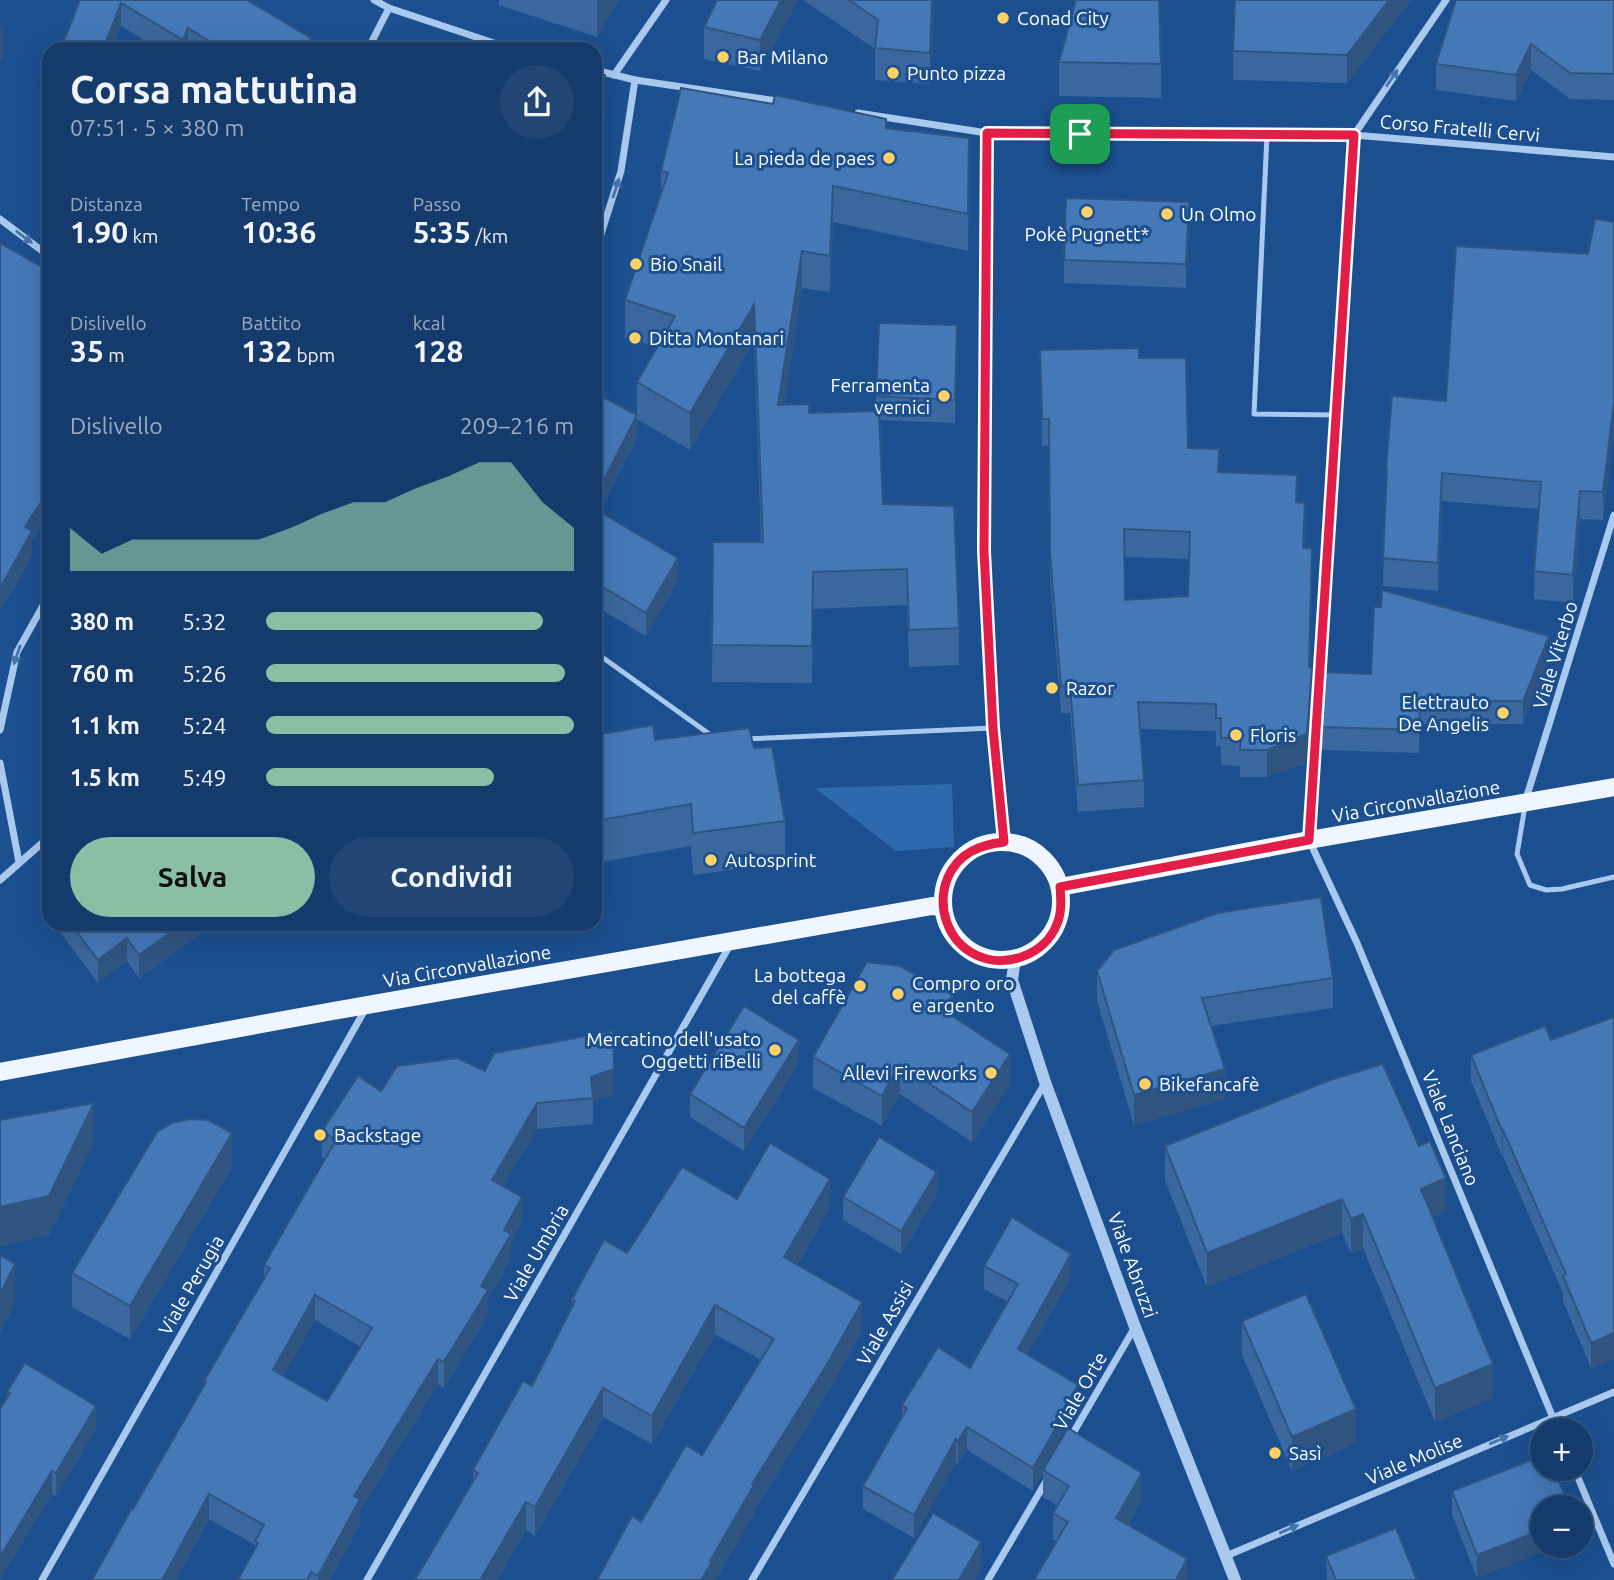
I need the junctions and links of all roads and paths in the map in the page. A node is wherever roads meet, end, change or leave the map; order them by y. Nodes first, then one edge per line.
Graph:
1 (374, 0) edge
2 (666, 0) edge
3 (1446, 0) edge
4 (389, 8) junction
5 (372, 42) edge
6 (491, 42) edge
7 (602, 72) edge
8 (614, 75) junction
9 (635, 79) junction
10 (797, 104) edge
11 (852, 112) edge
12 (987, 133) junction
13 (1267, 135) junction
14 (1354, 135) junction
15 (1614, 157) edge
16 (0, 219) edge
17 (602, 231) edge
18 (42, 251) edge
19 (1336, 415) junction
20 (1614, 515) edge
21 (42, 607) edge
22 (602, 657) edge
23 (993, 728) junction
24 (0, 730) edge
25 (717, 739) edge
26 (740, 739) edge
27 (0, 763) edge
28 (1614, 788) edge
29 (1525, 803) junction
30 (1309, 840) junction
31 (1004, 842) junction
32 (42, 843) edge
33 (19, 862) junction
34 (1614, 877) edge
35 (0, 880) edge
36 (1060, 887) junction
37 (943, 907) junction
38 (732, 941) junction
39 (1015, 959) junction
40 (368, 1005) junction
41 (0, 1072) edge
42 (1045, 1082) junction
43 (1135, 1327) junction
44 (1614, 1392) edge
45 (1553, 1417) junction
46 (1065, 1447) edge
47 (1051, 1472) edge
48 (1579, 1481) edge
49 (1226, 1556) junction
50 (1614, 1564) edge
51 (42, 1580) edge
52 (368, 1580) edge
53 (752, 1580) edge
54 (988, 1580) edge
55 (1235, 1580) edge

1 - 4 street
2 - 8 street
14 -> 3 street
4 - 5 street
4 - 6 street
7 - 8 street
8 - 9 street
9 - 10 street
17 -> 9 street
11 - 12 street, Corso Fratelli Cervi
12 - 13 street, Corso Fratelli Cervi
12 - 23 street
13 - 14 street, Corso Fratelli Cervi
13 - 19 lane
14 - 15 street, Corso Fratelli Cervi
14 - 19 street
16 -> 18 street
19 - 30 street
20 - 29 street, Viale Viterbo
21 -> 24 street
22 - 25 lane
23 - 26 lane
23 - 31 street
27 - 33 street
28 - 29 main road, Via Circonvallazione
29 - 30 main road, Via Circonvallazione
29 - 34 lane
30 - 36 main road, Via Circonvallazione
30 - 45 street, Viale Lanciano
31 - 36 main road
31 - 37 main road
32 - 33 street
33 - 35 street
36 - 39 main road
37 - 38 main road, Via Circonvallazione
37 - 39 main road
38 - 40 main road, Via Circonvallazione
38 - 52 street, Viale Umbria
39 - 42 street, Viale Abruzzi
40 - 41 main road, Via Circonvallazione
40 - 51 street, Viale Perugia
42 - 43 street, Viale Abruzzi
42 - 53 street, Viale Assisi
43 - 46 street, Viale Orte
43 - 49 street, Viale Abruzzi
44 - 45 street, Viale Molise
49 -> 45 street, Viale Molise
47 - 54 street
48 - 50 street
49 - 55 street, Viale Abruzzi

